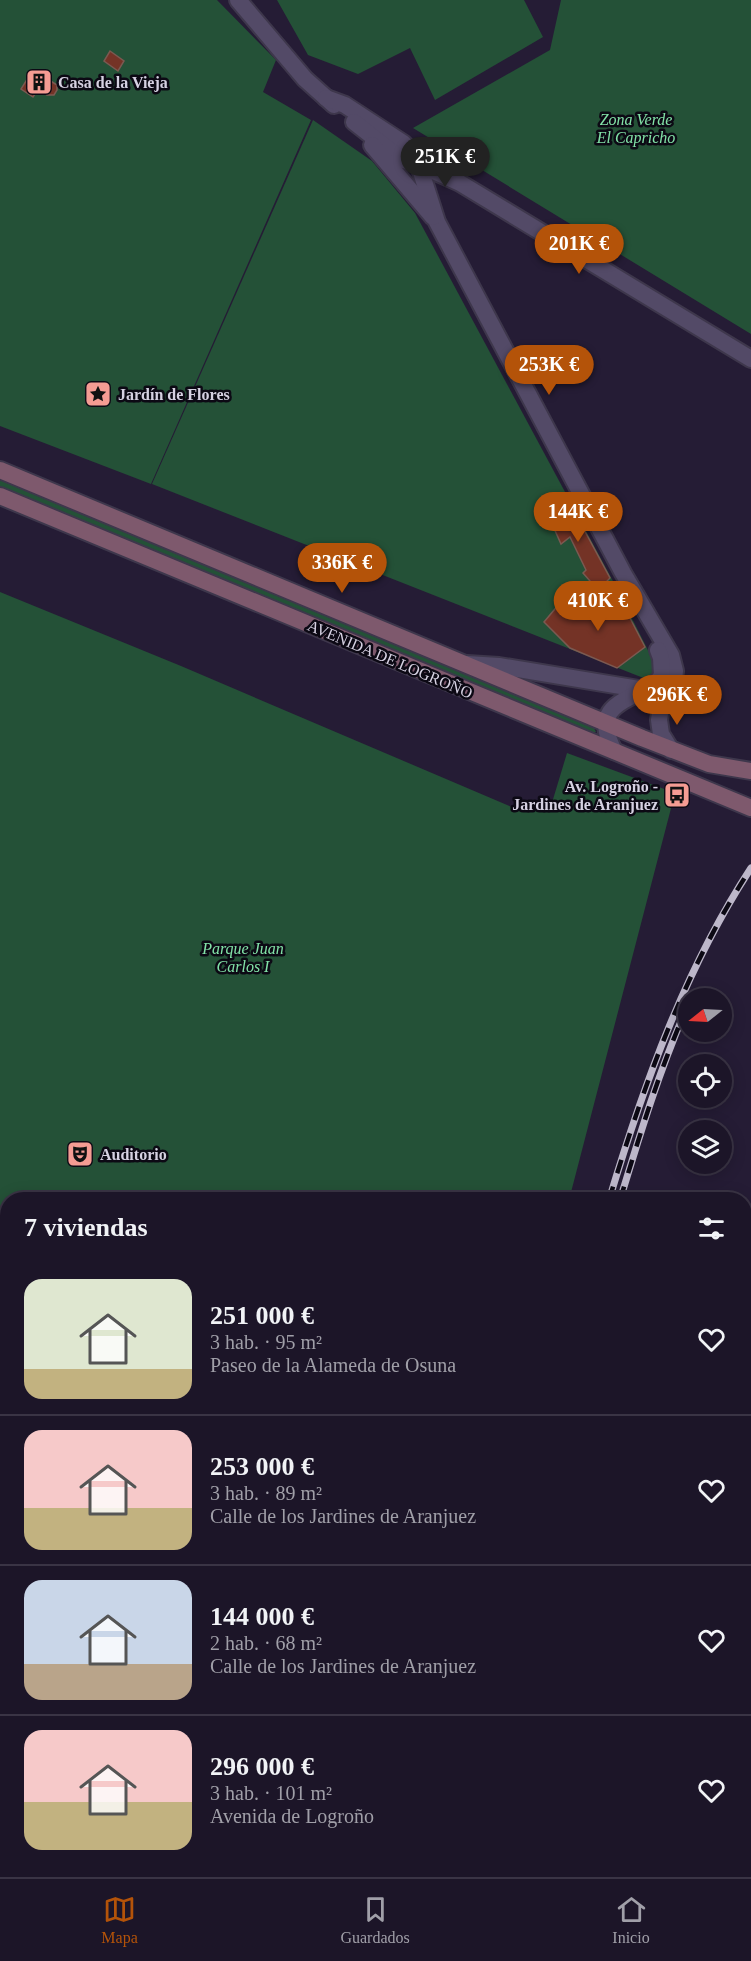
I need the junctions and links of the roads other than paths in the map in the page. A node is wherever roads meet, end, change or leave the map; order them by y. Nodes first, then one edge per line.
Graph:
1 (238, 0) edge
2 (326, 98) junction
3 (355, 123) junction
4 (420, 165) junction
5 (437, 222) junction
6 (751, 359) edge
7 (0, 470) edge
8 (0, 496) edge
9 (631, 586) junction
10 (464, 664) junction
11 (645, 690) junction
12 (605, 723) junction
13 (671, 750) junction
14 (614, 751) junction
15 (751, 771) edge
16 (751, 808) edge

1 - 2 street
2 - 3 street
2 - 4 street
3 - 4 street
3 - 5 street
4 - 5 street
4 - 6 street
5 - 9 street
7 - 10 main road, AVENIDA DE LOGROÑO
8 - 14 main road, AVENIDA DE LOGROÑO
9 - 11 street
9 - 13 street
10 - 11 street, AVENIDA DE LOGROÑO
10 - 12 main road, AVENIDA DE LOGROÑO
11 - 12 street
12 - 13 main road, AVENIDA DE LOGROÑO
12 - 14 street
13 - 15 main road, AVENIDA DE LOGROÑO
14 - 16 main road, AVENIDA DE LOGROÑO

